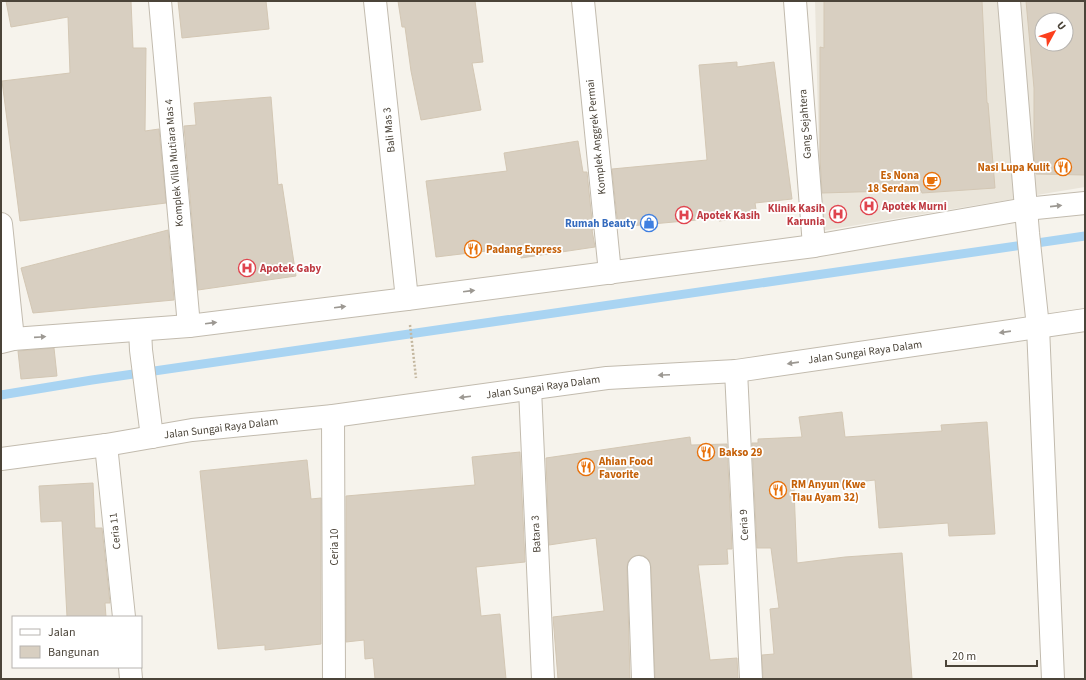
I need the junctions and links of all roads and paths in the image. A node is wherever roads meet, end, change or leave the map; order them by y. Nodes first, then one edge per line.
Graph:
1 (160, 1) edge
2 (375, 1) edge
3 (583, 1) edge
4 (795, 1) edge
5 (1008, 1) edge
6 (1085, 203) edge
7 (1026, 209) junction
8 (1, 224) edge
9 (814, 246) junction
10 (610, 273) junction
11 (408, 308) junction
12 (1085, 320) edge
13 (189, 326) junction
14 (1038, 327) junction
15 (7, 340) edge
16 (140, 340) junction
17 (736, 371) junction
18 (416, 382) dead end
19 (530, 389) junction
20 (334, 416) junction
21 (152, 437) junction
22 (106, 445) junction
23 (1, 459) edge
24 (639, 567) dead end
25 (124, 616) edge
26 (130, 668) edge
27 (131, 679) edge
28 (334, 679) edge
29 (543, 679) edge
30 (643, 679) edge
31 (751, 679) edge
32 (1053, 679) edge

1 - 13 street, Komplek Villa Mutiara Mas 4
2 - 11 street, Bali Mas 3
3 - 10 street, Komplek Anggrek Permai
4 - 9 street, Gang Sejahtera
5 - 7 street
7 -> 6 street
7 - 9 street
7 - 14 street
8 - 15 street
9 - 10 street
11 -> 10 street
13 -> 11 street
11 - 18 path
12 - 14 street, Jalan Sungai Raya Dalam
13 - 16 street
14 -> 17 street, Jalan Sungai Raya Dalam
14 - 32 street
15 -> 16 street
16 - 21 street
17 -> 19 street, Jalan Sungai Raya Dalam
17 - 31 street, Ceria 9
19 -> 20 street, Jalan Sungai Raya Dalam
19 - 29 street, Batara 3
20 - 21 street, Jalan Sungai Raya Dalam
20 - 28 street, Ceria 10
21 - 22 street, Jalan Sungai Raya Dalam
22 - 23 street, Jalan Sungai Raya Dalam
22 - 25 street, Ceria 11
24 - 30 street
26 - 27 street

